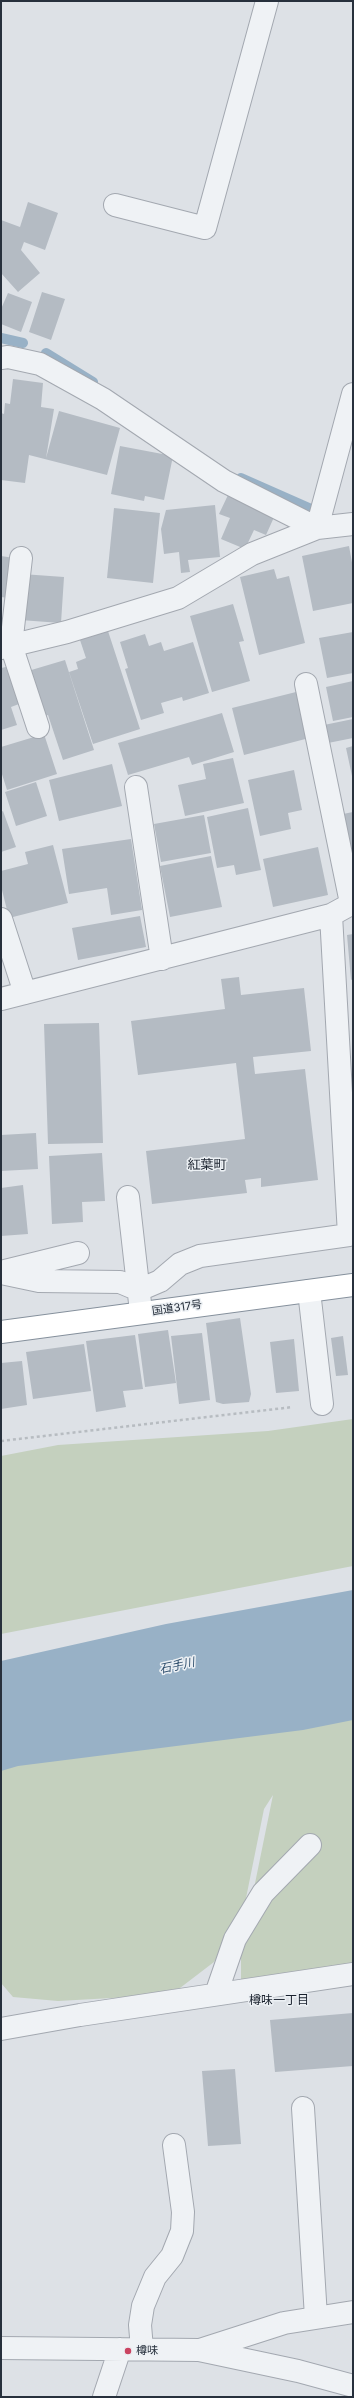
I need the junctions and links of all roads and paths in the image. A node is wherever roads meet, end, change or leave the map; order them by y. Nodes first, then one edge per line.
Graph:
1 (267, 1) edge
2 (115, 205) dead end
3 (1, 358) edge
4 (353, 394) edge
5 (353, 524) edge
6 (317, 528) junction
7 (21, 558) dead end
8 (6, 646) edge
9 (306, 684) dead end
10 (38, 727) dead end
11 (136, 788) dead end
12 (352, 903) edge
13 (331, 914) junction
14 (1, 919) edge
15 (162, 959) junction
16 (25, 993) junction
17 (1, 999) edge
18 (128, 1197) dead end
19 (351, 1235) edge
20 (78, 1254) dead end
21 (1, 1273) edge
22 (353, 1285) edge
23 (138, 1290) junction
24 (309, 1290) junction
25 (141, 1313) junction
26 (1, 1332) edge
27 (322, 1404) joint
28 (1, 1441) edge
29 (310, 1846) dead end
30 (353, 1974) edge
31 (216, 1994) junction
32 (1, 2029) edge
33 (303, 2108) dead end
34 (174, 2145) dead end
35 (353, 2312) edge
36 (316, 2318) junction
37 (1, 2348) edge
38 (120, 2349) junction
39 (142, 2349) junction
40 (199, 2350) junction
41 (353, 2386) edge
42 (104, 2397) edge

1 - 2 street
3 - 6 street
4 - 6 street
5 - 6 street
6 - 8 street
7 - 8 street
8 - 10 street
9 - 12 street
11 - 15 street
12 - 13 street
13 - 15 street
13 - 19 street
14 - 16 street
15 - 16 street
16 - 17 street
18 - 23 street
19 - 23 street
20 - 21 street
21 - 23 street
22 - 24 highway, 国道317号
23 - 25 street
24 - 25 highway, 国道317号
24 - 27 street
25 - 26 highway, 国道317号
27 - 28 path
29 - 31 street
30 - 31 street
31 - 32 street
33 - 36 street
34 - 39 street
35 - 36 street
36 - 40 street
37 - 38 street
38 - 39 street
38 - 42 street
39 - 40 street
40 - 41 street

